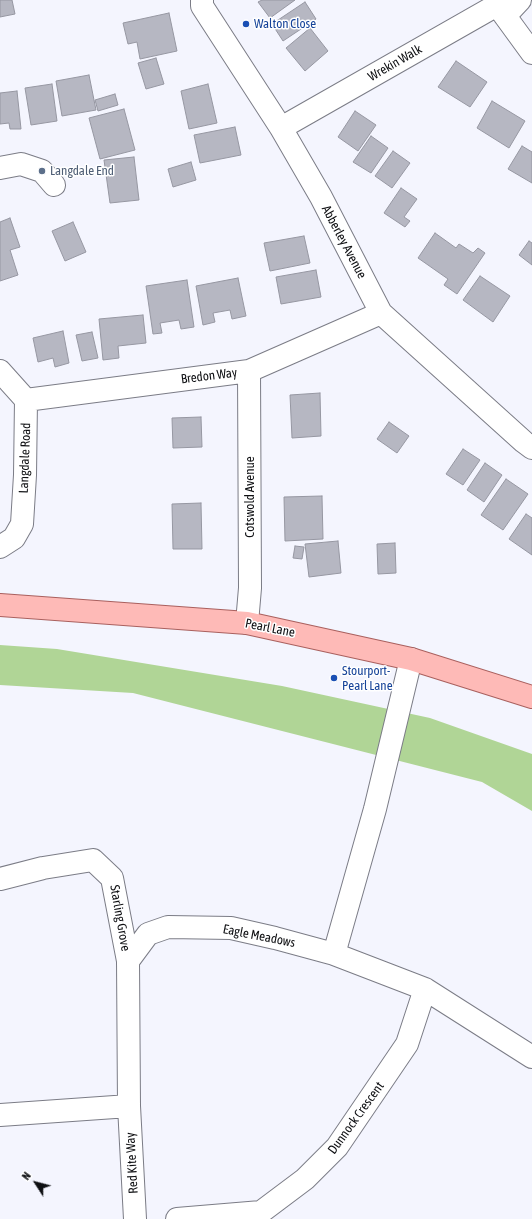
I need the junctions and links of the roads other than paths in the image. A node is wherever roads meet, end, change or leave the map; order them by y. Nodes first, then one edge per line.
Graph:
1 (202, 0) edge
2 (520, 0) edge
3 (505, 16) junction
4 (532, 53) edge
5 (281, 128) junction
6 (0, 168) edge
7 (54, 184) dead end
8 (382, 313) junction
9 (0, 371) edge
10 (250, 371) junction
11 (26, 400) junction
12 (532, 448) edge
13 (1, 547) edge
14 (0, 605) edge
15 (247, 623) junction
16 (411, 659) junction
17 (532, 697) edge
18 (0, 879) edge
19 (334, 954) junction
20 (128, 961) junction
21 (425, 989) junction
22 (532, 1057) edge
23 (129, 1106) junction
24 (0, 1115) edge
25 (135, 1219) edge
26 (177, 1219) edge

1 - 5 street, Abberley Avenue
2 - 3 street
3 - 4 street, Wrekin Walk
3 - 5 street, Wrekin Walk
5 - 8 street, Abberley Avenue
6 - 7 street
8 - 10 street, Bredon Way
8 - 12 street, Abberley Avenue
9 - 11 street
10 - 11 street, Bredon Way
10 - 15 street, Cotswold Avenue
11 - 13 street, Langdale Road
14 - 15 main road, Pearl Lane
15 - 16 main road, Pearl Lane
16 - 17 main road, Pearl Lane
16 - 19 street
18 - 20 street, Starling Grove
19 - 20 street, Eagle Meadows
19 - 21 street, Eagle Meadows
20 - 23 street
21 - 22 street, Eagle Meadows
21 - 26 street, Dunnock Crescent
23 - 24 street
23 - 25 street, Red Kite Way

